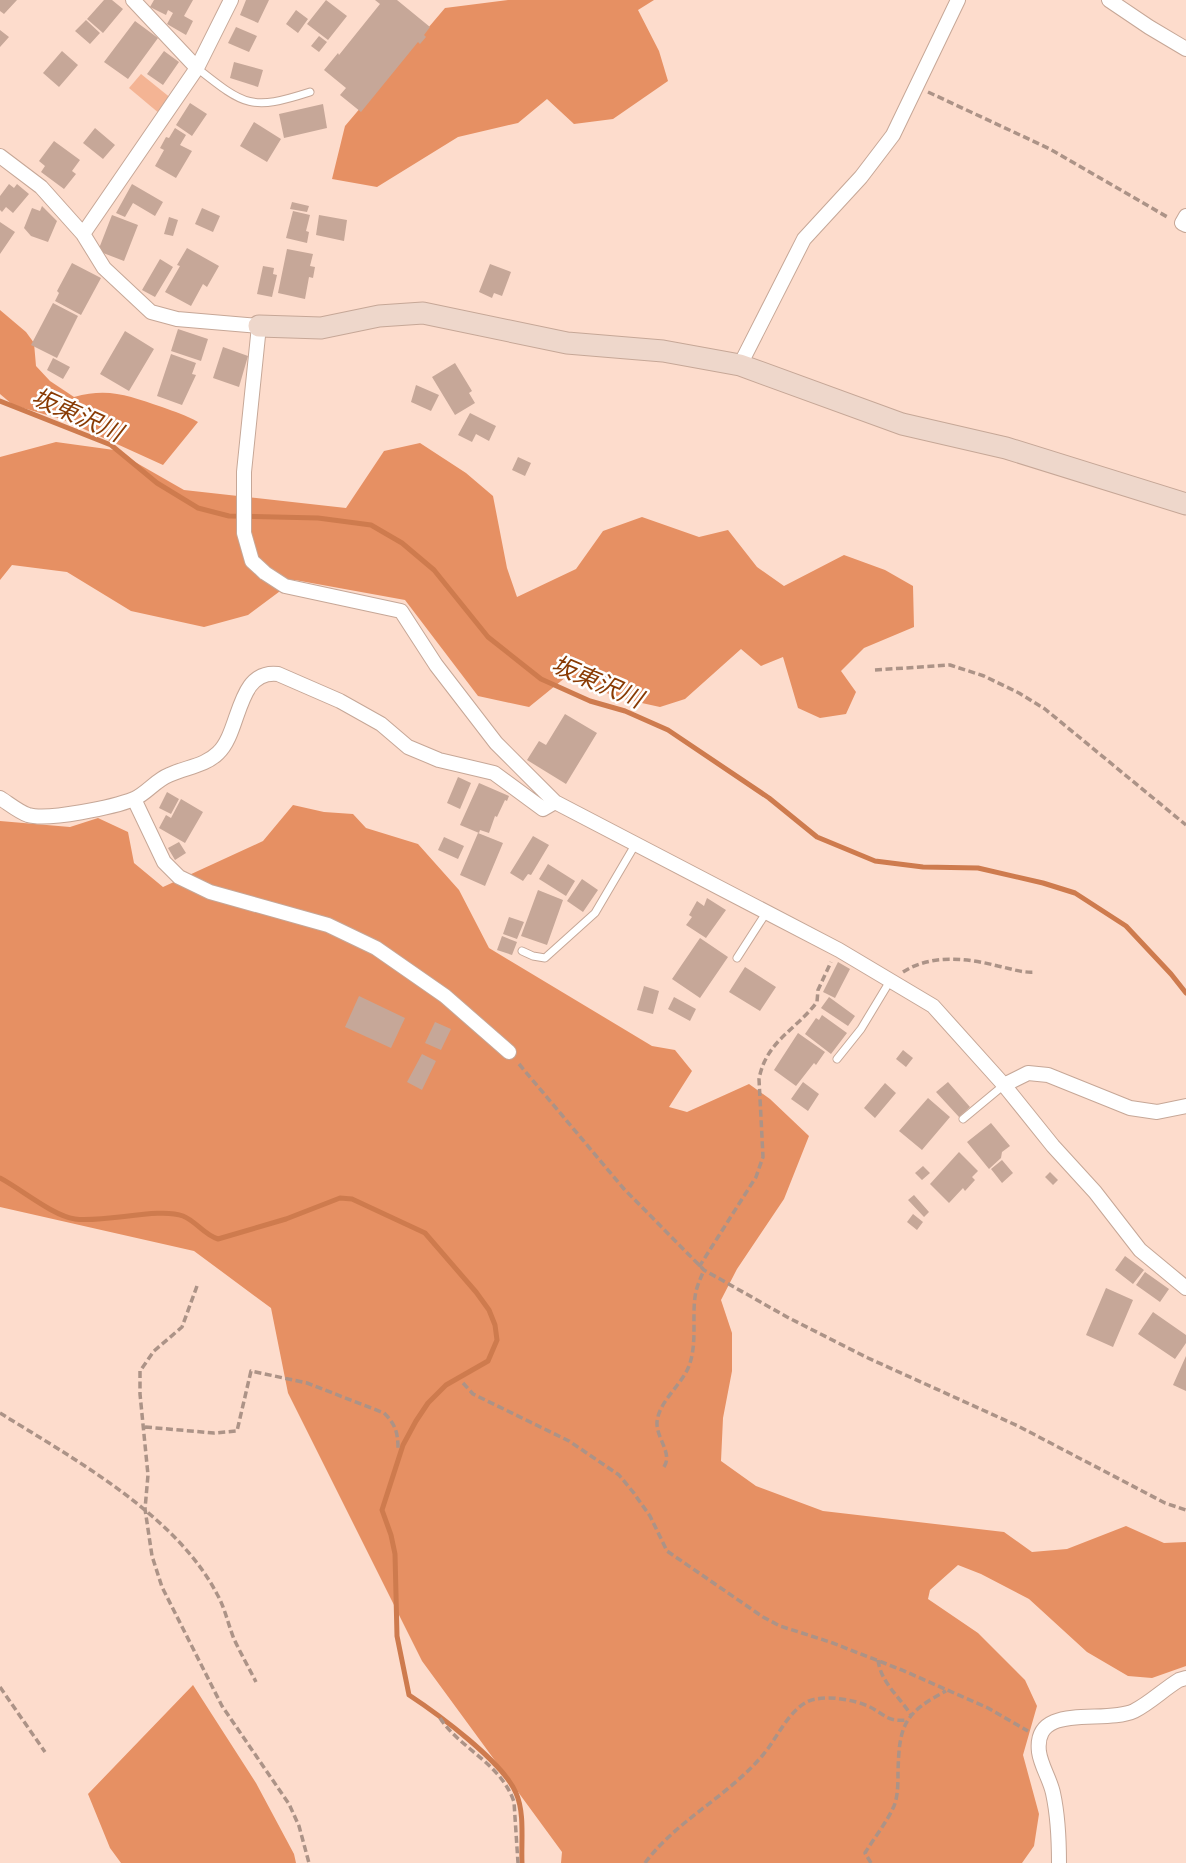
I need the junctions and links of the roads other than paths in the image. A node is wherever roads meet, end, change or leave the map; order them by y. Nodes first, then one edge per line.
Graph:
1 (133, 0) edge
2 (231, 0) edge
3 (958, 0) edge
4 (1110, 0) edge
5 (1186, 49) edge
6 (197, 68) junction
7 (310, 92) dead end
8 (0, 156) edge
9 (83, 234) junction
10 (259, 326) junction
11 (740, 365) junction
12 (1186, 503) edge
13 (0, 798) edge
14 (134, 799) junction
15 (555, 802) junction
16 (635, 845) junction
17 (766, 913) junction
18 (522, 951) dead end
19 (737, 958) dead end
20 (890, 981) junction
21 (509, 1052) road end
22 (836, 1059) dead end
23 (1004, 1085) junction
24 (1186, 1106) edge
25 (963, 1119) dead end
26 (1186, 1288) edge
27 (1186, 1678) edge
28 (1059, 1863) edge

1 - 6 street
2 - 6 street
3 - 11 street
4 - 5 street
6 - 7 lane
6 - 9 street
8 - 9 street
9 - 10 street
10 - 11 street
10 - 15 street
11 - 12 street
13 - 14 street
14 - 15 street
14 - 21 street
15 - 16 street
16 - 17 street
16 - 18 lane
17 - 19 lane
17 - 20 street
20 - 22 lane
20 - 23 street
23 - 24 street
23 - 25 lane
23 - 26 street
27 - 28 street

